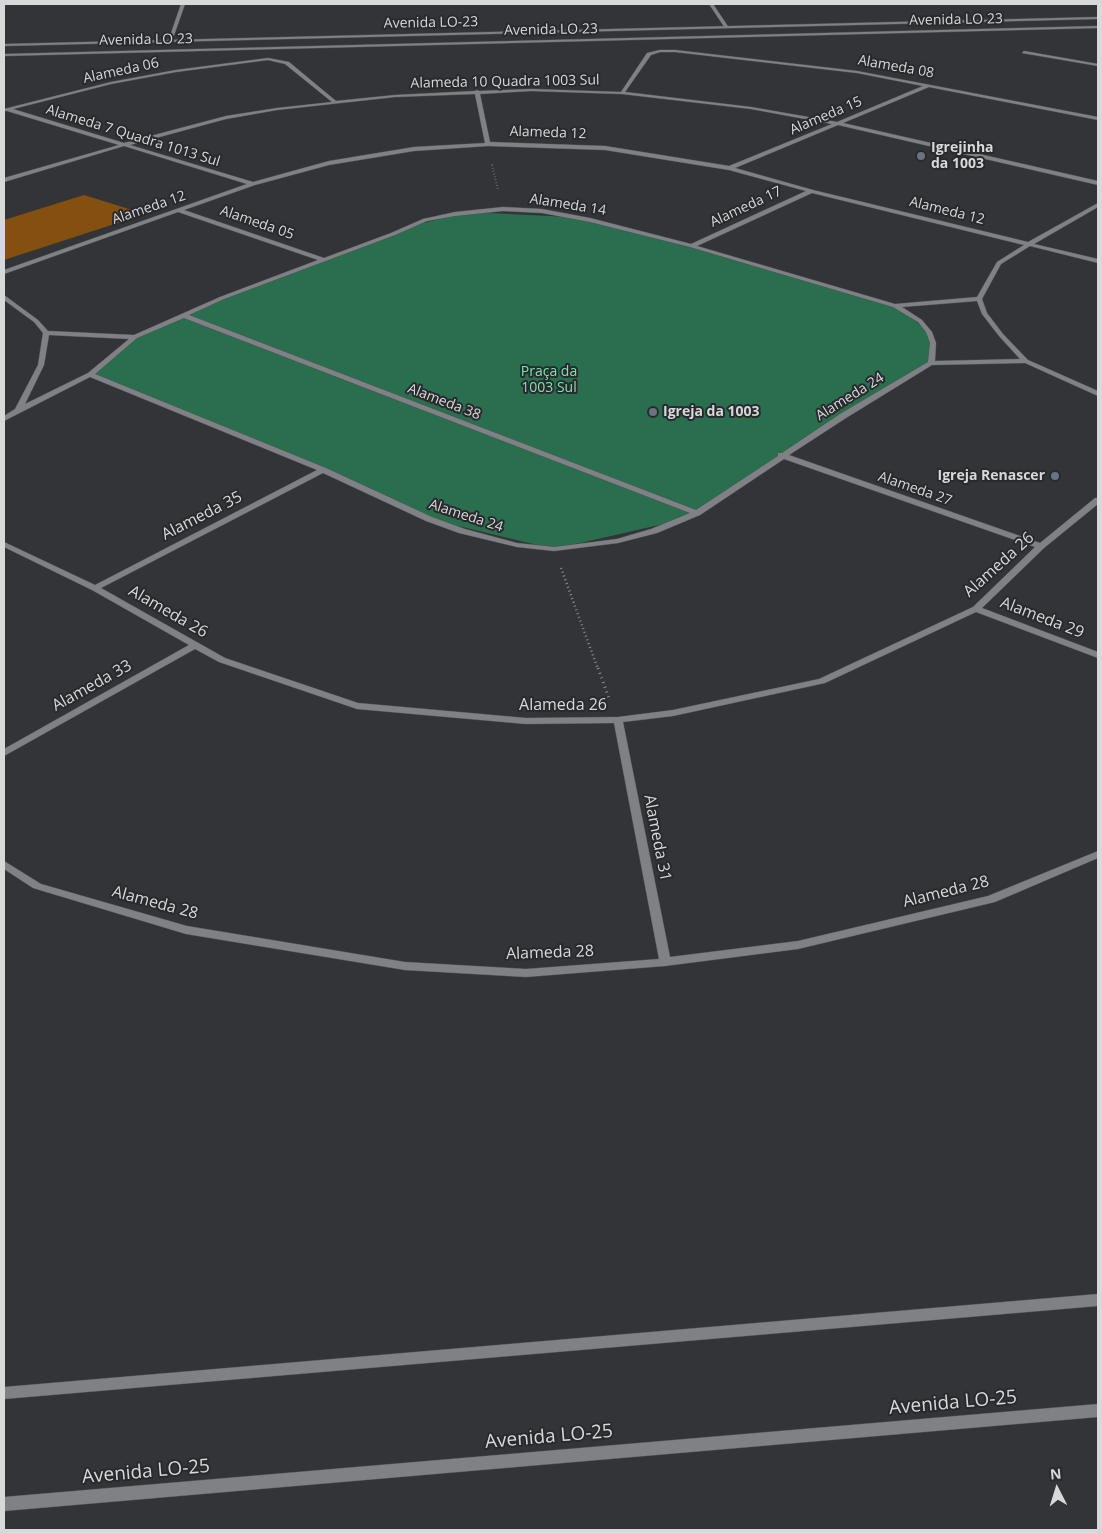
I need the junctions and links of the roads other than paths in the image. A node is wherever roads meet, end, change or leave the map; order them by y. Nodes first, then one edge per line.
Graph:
1 (183, 4) edge
2 (711, 4) edge
3 (1098, 18) edge
4 (727, 27) junction
5 (1098, 27) edge
6 (170, 41) junction
7 (4, 45) edge
8 (1024, 52) dead end
9 (4, 55) edge
10 (1098, 65) edge
11 (930, 84) junction
12 (477, 91) junction
13 (622, 93) junction
14 (334, 101) junction
15 (5, 109) edge
16 (1098, 118) edge
17 (837, 124) junction
18 (488, 144) junction
19 (123, 145) junction
20 (730, 168) junction
21 (4, 180) edge
22 (1098, 183) edge
23 (253, 184) junction
24 (811, 191) junction
25 (1098, 205) edge
26 (180, 211) junction
27 (1030, 244) junction
28 (692, 246) junction
29 (325, 260) junction
30 (1098, 261) edge
31 (4, 272) edge
32 (4, 297) edge
33 (979, 299) junction
34 (895, 306) junction
35 (183, 315) junction
36 (46, 333) junction
37 (136, 337) junction
38 (1026, 361) junction
39 (931, 363) junction
40 (90, 374) junction
41 (1098, 394) edge
42 (18, 410) junction
43 (4, 419) edge
44 (781, 456) junction
45 (323, 470) junction
46 (1098, 500) edge
47 (696, 513) junction
48 (4, 544) edge
49 (1041, 546) junction
50 (95, 588) junction
51 (976, 609) junction
52 (195, 645) junction
53 (1098, 655) edge
54 (618, 720) junction
55 (4, 753) edge
56 (1098, 854) edge
57 (4, 864) edge
58 (665, 962) junction
59 (1098, 1300) edge
60 (4, 1393) edge
61 (1098, 1410) edge
62 (4, 1504) edge

1 - 6 street
2 - 4 street
3 - 4 street, Avenida LO-23
4 - 6 street, Avenida LO-23
5 - 9 street, Avenida LO 23
6 - 7 street, Avenida LO-23
8 - 10 street
11 - 13 street, Alameda 08
11 - 16 street, Alameda 08
11 - 17 street, Alameda 15
12 - 13 street, Alameda 10 Quadra 1003 Sul
12 - 14 street, Alameda 10 Quadra 1003 Sul
12 - 18 street
13 - 17 street, Alameda 10 Quadra 1003 Sul
14 - 15 street, Alameda 06
14 - 19 street, Alameda 10 Quadra 1003 Sul
15 - 19 street, Alameda 7 Quadra 1013 Sul
17 - 20 street, Alameda 15
17 - 22 street, Alameda 10 Quadra 1003 Sul
18 - 20 street, Alameda 12
18 - 23 street, Alameda 12
19 - 21 street, Alameda 10 Quadra 1003 Sul
19 - 23 street, Alameda 7 Quadra 1013 Sul
20 - 24 street, Alameda 12
23 - 26 street, Alameda 12
24 - 27 street, Alameda 12
24 - 28 street, Alameda 17
25 - 27 street
26 - 29 street, Alameda 05
26 - 31 street, Alameda 12
27 - 30 street, Alameda 12
27 - 33 street
28 - 29 street, Alameda 14
28 - 34 street, Alameda 14
29 - 35 street, Alameda 14
32 - 36 street
33 - 34 street
33 - 38 street
34 - 39 street, Alameda 14
35 - 37 street, Alameda 14
35 - 47 street, Alameda 38
36 - 37 street, Alameda 14
36 - 42 street
37 - 40 street, Alameda 14
38 - 39 street
38 - 41 street
39 - 44 street, Alameda 24
40 - 42 street
40 - 45 street, Alameda 24
42 - 43 street
44 - 47 street, Alameda 24
44 - 49 street, Alameda 27
45 - 47 street, Alameda 24
45 - 50 street, Alameda 35
46 - 49 street, Alameda 26
48 - 50 street, Alameda 26
49 - 51 street, Alameda 26
50 - 52 street, Alameda 26
51 - 53 street, Alameda 29
51 - 54 street, Alameda 26
52 - 54 street, Alameda 26
52 - 55 street, Alameda 33
54 - 58 street, Alameda 31
56 - 58 street, Alameda 28
57 - 58 street, Alameda 28
59 - 60 street
61 - 62 street, Avenida LO-25

